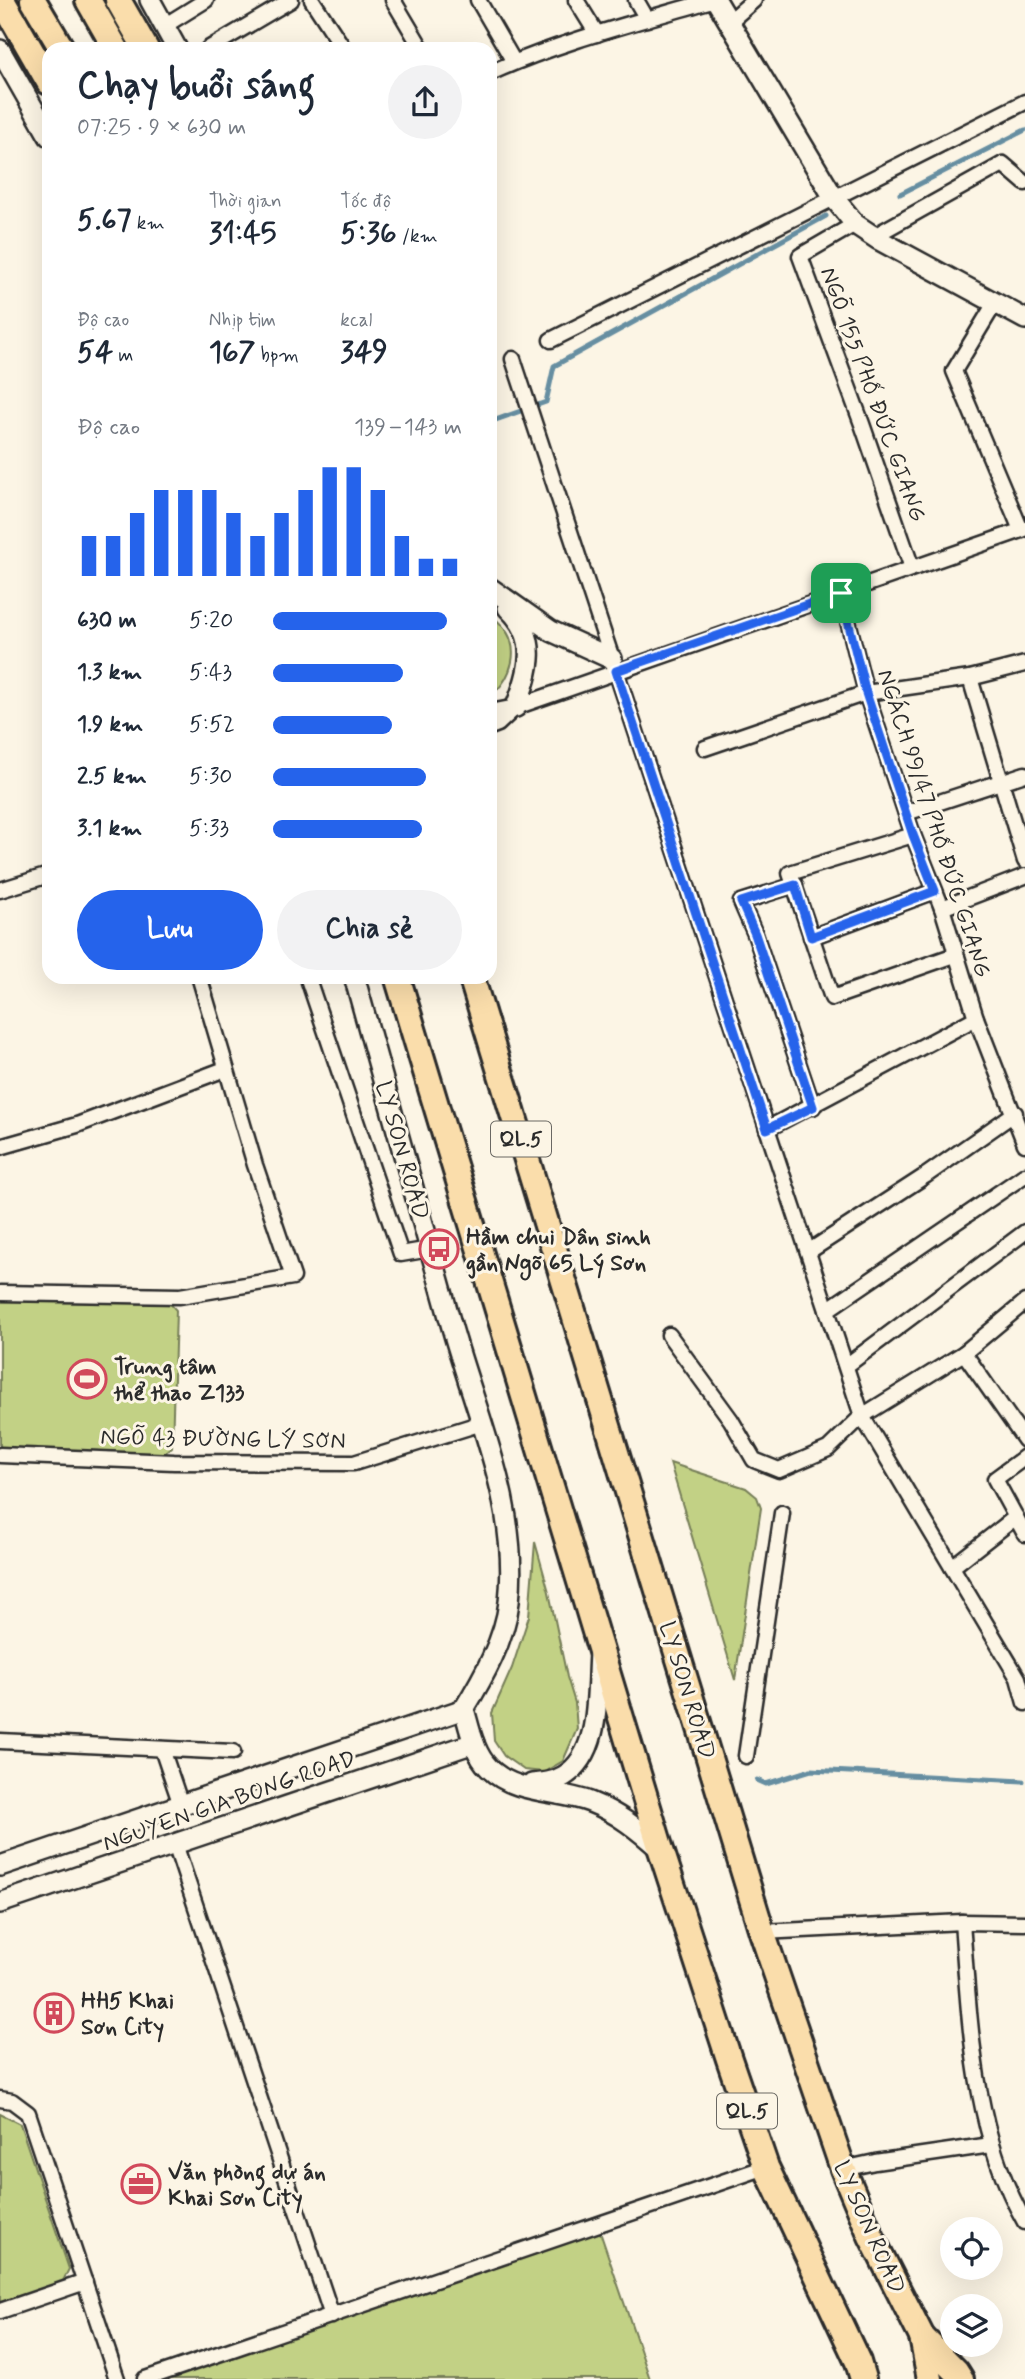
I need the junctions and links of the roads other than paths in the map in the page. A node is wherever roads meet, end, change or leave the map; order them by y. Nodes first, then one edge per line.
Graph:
1 (2, 0) edge
2 (33, 0) edge
3 (88, 0) edge
4 (118, 0) edge
5 (150, 0) edge
6 (206, 0) edge
7 (291, 0) edge
8 (312, 0) edge
9 (393, 0) edge
10 (478, 0) edge
11 (576, 0) edge
12 (636, 0) edge
13 (714, 0) edge
14 (754, 0) edge
15 (647, 19) junction
16 (729, 22) junction
17 (164, 26) junction
18 (597, 34) junction
19 (58, 42) edge
20 (112, 42) edge
21 (142, 42) edge
22 (173, 42) edge
23 (220, 42) edge
24 (339, 42) edge
25 (418, 42) edge
26 (0, 50) edge
27 (514, 62) junction
28 (42, 70) edge
29 (497, 70) edge
30 (1025, 102) edge
31 (42, 124) edge
32 (1025, 183) edge
33 (834, 198) junction
34 (855, 224) junction
35 (874, 236) junction
36 (995, 303) junction
37 (1025, 319) edge
38 (551, 340) dead end
39 (513, 359) dead end
40 (1023, 529) edge
41 (912, 568) junction
42 (841, 593) junction
43 (497, 595) edge
44 (497, 597) edge
45 (1025, 664) edge
46 (614, 665) junction
47 (970, 678) junction
48 (866, 693) junction
49 (516, 707) junction
50 (497, 711) edge
51 (497, 724) edge
52 (705, 748) dead end
53 (1025, 774) edge
54 (1001, 782) junction
55 (906, 813) junction
56 (913, 835) junction
57 (1025, 861) edge
58 (1025, 876) edge
59 (42, 877) edge
60 (792, 879) junction
61 (0, 890) edge
62 (935, 891) junction
63 (942, 908) junction
64 (811, 937) junction
65 (955, 956) junction
66 (200, 984) edge
67 (310, 984) edge
68 (356, 984) edge
69 (399, 984) edge
70 (473, 984) edge
71 (976, 1018) junction
72 (225, 1069) junction
73 (813, 1107) junction
74 (1014, 1113) junction
75 (767, 1129) junction
76 (1025, 1144) edge
77 (0, 1147) edge
78 (1025, 1175) edge
79 (1025, 1232) edge
80 (430, 1249) junction
81 (808, 1252) junction
82 (0, 1293) edge
83 (1022, 1309) edge
84 (827, 1310) junction
85 (668, 1335) dead end
86 (964, 1353) junction
87 (846, 1366) junction
88 (862, 1416) junction
89 (482, 1423) junction
90 (1025, 1440) edge
91 (0, 1455) edge
92 (1025, 1457) edge
93 (782, 1513) dead end
94 (1016, 1517) junction
95 (1025, 1534) edge
96 (952, 1567) junction
97 (600, 1649) junction
98 (1025, 1703) edge
99 (464, 1709) junction
100 (0, 1741) edge
101 (474, 1743) junction
102 (162, 1749) junction
103 (233, 1752) dead end
104 (746, 1756) dead end
105 (520, 1786) junction
106 (181, 1805) junction
107 (176, 1844) junction
108 (661, 1850) junction
109 (0, 1866) edge
110 (0, 1903) edge
111 (962, 1922) junction
112 (1025, 1923) edge
113 (762, 1932) junction
114 (0, 2099) edge
115 (991, 2145) junction
116 (766, 2167) junction
117 (843, 2169) junction
118 (1025, 2222) edge
119 (85, 2282) junction
120 (0, 2311) edge
121 (332, 2316) junction
122 (922, 2337) junction
123 (860, 2370) edge
124 (117, 2379) edge
125 (145, 2379) edge
126 (877, 2379) edge
127 (930, 2379) edge
128 (961, 2379) edge

1 - 28 highway
2 - 19 highway
3 - 20 highway
4 - 21 highway
5 - 17 street
6 - 17 street
7 - 23 street
8 - 24 street
9 - 25 street
10 - 27 street
11 - 18 street
12 - 15 street
13 - 15 street
13 - 16 street
14 - 16 street
15 - 18 street
16 - 33 street
17 - 22 street
18 - 27 street
26 - 31 street
27 - 29 street
30 - 33 street
32 - 35 street
33 - 34 street
33 - 38 street
34 - 35 street
34 - 41 street, NGÕ 155 PHỐ ĐỨC GIANG
35 - 36 street
36 - 37 street
36 - 40 street
39 - 46 street
40 - 41 street
41 - 42 street
42 - 46 street
42 - 48 street, NGÁCH 99/47 PHỐ ĐỨC GIANG
43 - 46 street
44 - 49 street
45 - 47 street
46 - 49 street
46 - 75 street
47 - 48 street
47 - 54 street
48 - 52 street
48 - 55 street, NGÁCH 99/47 PHỐ ĐỨC GIANG
49 - 50 street
49 - 51 street
53 - 54 street
54 - 55 street
54 - 57 street
55 - 56 street, NGÁCH 99/47 PHỐ ĐỨC GIANG
56 - 60 street
56 - 62 street, NGÁCH 99/47 PHỐ ĐỨC GIANG
58 - 63 street
59 - 61 street
60 - 64 street
60 - 73 street
62 - 63 street, NGÁCH 99/47 PHỐ ĐỨC GIANG
62 - 64 street
63 - 65 street, NGÁCH 99/47 PHỐ ĐỨC GIANG
64 - 65 street
65 - 71 street, NGÁCH 99/47 PHỐ ĐỨC GIANG
66 - 72 street
67 - 80 street
68 - 80 street, LY SON ROAD
69 - 97 highway, LY SON ROAD / QL.5
70 - 113 highway, LY SON ROAD / QL.5
71 - 73 street
71 - 74 street, NGÁCH 99/47 PHỐ ĐỨC GIANG
72 - 77 street
72 - 82 street
73 - 75 street
74 - 76 street, NGÁCH 99/47 PHỐ ĐỨC GIANG
74 - 81 street
75 - 81 street
78 - 84 street
79 - 87 street
80 - 89 street, LY SON ROAD
81 - 84 street
83 - 86 street
84 - 87 street
85 - 88 street
86 - 88 street
86 - 90 street
87 - 88 street
88 - 96 street
89 - 91 street, NGÕ 43 ĐƯỜNG LÝ SƠN
89 - 99 street, LY SON ROAD
92 - 94 street
93 - 104 street
94 - 95 street
94 - 96 street
96 - 98 street
97 - 105 street, LY SON ROAD
97 - 108 highway, LY SON ROAD / QL.5
99 - 101 street
99 - 106 street, NGUYEN GIA BONG ROAD
100 - 102 street
101 - 105 street
101 - 107 street, NGUYEN GIA BONG ROAD
102 - 103 street
102 - 106 street
105 - 108 street
106 - 107 street
106 - 109 street, NGUYEN GIA BONG ROAD
107 - 110 street, NGUYEN GIA BONG ROAD
107 - 121 street
108 - 116 highway, LY SON ROAD / QL.5
111 - 112 street
111 - 113 street
111 - 115 street
113 - 117 highway, LY SON ROAD / QL.5
114 - 119 street
115 - 117 street
115 - 118 street
116 - 121 street
116 - 123 highway, LY SON ROAD / QL.5
117 - 122 highway, LY SON ROAD / QL.5
119 - 120 street
119 - 124 street
121 - 125 street
122 - 127 highway, QL.5
122 - 128 highway, LY SON ROAD / QL.5
123 - 126 highway, QL.5

